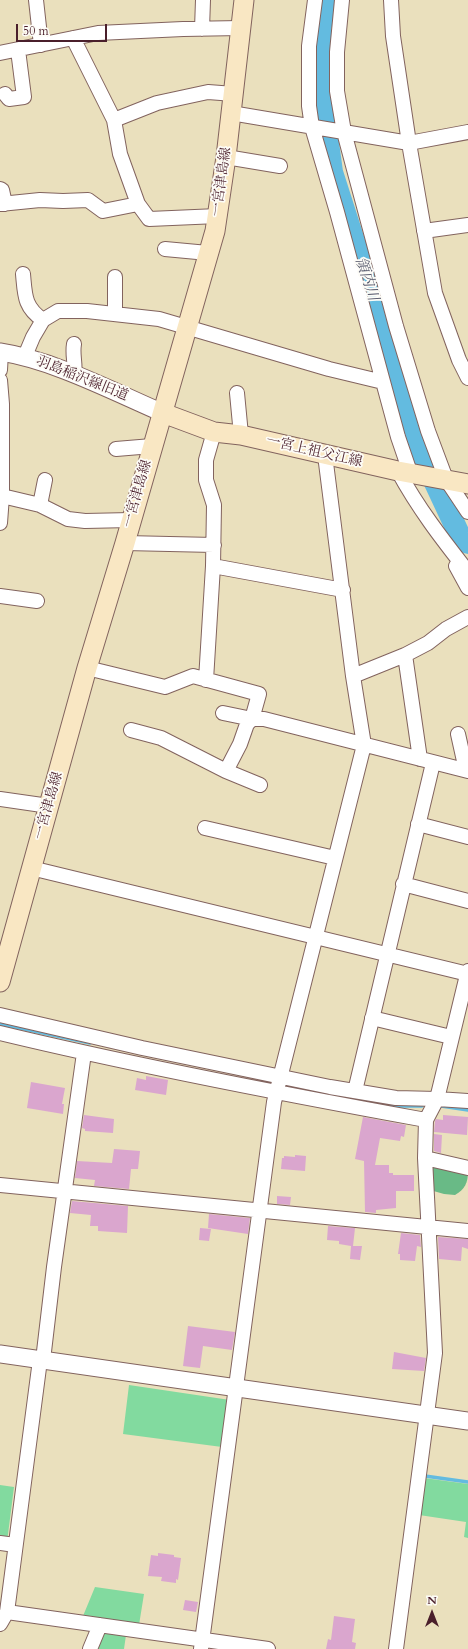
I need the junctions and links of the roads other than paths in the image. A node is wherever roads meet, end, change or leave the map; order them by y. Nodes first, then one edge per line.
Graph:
1 (36, 0) edge
2 (203, 0) edge
3 (244, 0) edge
4 (314, 0) edge
5 (342, 0) edge
6 (390, 0) edge
7 (241, 28) junction
8 (202, 29) junction
9 (73, 38) junction
10 (40, 44) junction
11 (18, 50) junction
12 (0, 54) edge
13 (5, 94) dead end
14 (234, 94) junction
15 (231, 113) junction
16 (114, 120) junction
17 (313, 127) junction
18 (342, 132) junction
19 (468, 132) edge
20 (409, 143) junction
21 (226, 157) junction
22 (280, 166) dead end
23 (0, 189) edge
24 (3, 204) edge
25 (138, 204) junction
26 (218, 216) junction
27 (468, 225) edge
28 (424, 231) junction
29 (164, 249) dead end
30 (208, 253) junction
31 (23, 274) dead end
32 (115, 277) dead end
33 (115, 313) junction
34 (43, 320) junction
35 (187, 326) junction
36 (69, 351) dead end
37 (0, 352) edge
38 (25, 356) junction
39 (0, 370) edge
40 (74, 375) junction
41 (468, 378) edge
42 (0, 380) edge
43 (383, 382) junction
44 (237, 393) dead end
45 (162, 413) junction
46 (214, 432) junction
47 (241, 435) junction
48 (152, 446) junction
49 (116, 449) dead end
50 (325, 455) junction
51 (1, 459) edge
52 (407, 472) junction
53 (444, 479) junction
54 (45, 480) dead end
55 (468, 484) edge
56 (2, 496) junction
57 (40, 505) junction
58 (468, 512) edge
59 (131, 520) junction
60 (0, 523) edge
61 (442, 539) junction
62 (125, 543) junction
63 (214, 545) junction
64 (213, 566) junction
65 (468, 572) edge
66 (468, 588) edge
67 (343, 590) junction
68 (0, 596) edge
69 (37, 601) dead end
70 (468, 617) edge
71 (405, 655) junction
72 (87, 668) junction
73 (353, 676) junction
74 (206, 680) junction
75 (223, 713) dead end
76 (252, 719) junction
77 (131, 730) dead end
78 (458, 734) dead end
79 (364, 745) junction
80 (426, 761) junction
81 (467, 770) edge
82 (226, 771) junction
83 (260, 785) dead end
84 (0, 799) edge
85 (49, 806) junction
86 (418, 824) junction
87 (205, 828) dead end
88 (468, 837) edge
89 (335, 858) junction
90 (31, 868) junction
91 (403, 884) junction
92 (468, 901) edge
93 (316, 937) junction
94 (387, 955) junction
95 (468, 973) edge
96 (0, 982) edge
97 (0, 1015) edge
98 (372, 1018) junction
99 (0, 1033) edge
100 (451, 1038) junction
101 (84, 1053) junction
102 (281, 1077) junction
103 (355, 1091) junction
104 (276, 1092) junction
105 (437, 1099) junction
106 (468, 1101) edge
107 (426, 1120) junction
108 (425, 1158) junction
109 (468, 1168) edge
110 (0, 1185) edge
111 (64, 1192) junction
112 (259, 1210) junction
113 (428, 1227) junction
114 (468, 1231) edge
115 (0, 1354) edge
116 (41, 1360) junction
117 (236, 1388) junction
118 (427, 1415) junction
119 (468, 1421) edge
120 (0, 1543) edge
121 (15, 1545) junction
122 (4, 1618) edge
123 (100, 1625) junction
124 (201, 1644) edge
125 (90, 1649) edge
126 (268, 1649) edge
127 (396, 1649) edge

1 - 10 street
2 - 8 street
3 - 7 main road, 一宮津島線
4 - 17 street
5 - 18 street
6 - 20 street
7 - 8 street
7 - 14 main road, 一宮津島線
8 - 9 street
9 - 10 street
9 - 16 street
10 - 11 street
11 - 12 street
11 - 13 street
14 - 15 main road, 一宮津島線
14 - 16 street
15 - 17 street
15 - 21 main road, 一宮津島線
16 - 25 street
17 - 18 street
17 - 43 street
18 - 20 street
18 - 53 street
19 - 20 street
20 - 28 street
21 - 22 street
21 - 26 main road, 一宮津島線
23 - 24 street
24 - 25 street
25 - 26 street
26 - 30 main road, 一宮津島線
27 - 28 street
28 - 41 street
29 - 30 street
30 - 35 main road, 一宮津島線
31 - 34 street
32 - 33 street
33 - 34 street
33 - 35 street
34 - 38 street
35 - 43 street
35 - 45 main road, 一宮津島線
36 - 40 street
37 - 38 street, 羽島稲沢線旧道
37 - 39 street
38 - 40 street, 羽島稲沢線旧道
40 - 45 street, 羽島稲沢線旧道
42 - 51 street
43 - 52 street
44 - 47 street
45 - 46 main road, 一宮上祖父江線
45 - 48 main road, 一宮津島線
46 - 47 main road, 一宮上祖父江線
46 - 63 street
47 - 50 main road, 一宮上祖父江線
48 - 49 street
48 - 59 main road, 一宮津島線
50 - 52 main road, 一宮上祖父江線
50 - 67 street
51 - 56 street
52 - 53 main road, 一宮上祖父江線
52 - 61 street
53 - 55 main road, 一宮上祖父江線
53 - 58 street
54 - 57 street
56 - 57 street
56 - 60 street
57 - 59 street
59 - 62 main road, 一宮津島線
61 - 65 street
61 - 66 street
62 - 63 street
62 - 72 main road, 一宮津島線
63 - 64 street
64 - 67 street
64 - 74 street
67 - 73 street
68 - 69 street
70 - 71 street
71 - 73 street
71 - 80 street
72 - 74 street
72 - 85 main road, 一宮津島線
73 - 79 street
74 - 76 street
75 - 76 street
76 - 79 street
76 - 82 street
77 - 82 street
78 - 81 street
79 - 80 street
79 - 89 street
80 - 81 street
80 - 86 street
82 - 83 street
84 - 85 street
85 - 90 main road, 一宮津島線
86 - 88 street
86 - 91 street
87 - 89 street
89 - 93 street
90 - 93 street
90 - 96 main road, 一宮津島線
91 - 92 street
91 - 94 street
93 - 94 street
93 - 102 street
94 - 95 street
94 - 98 street
95 - 100 street
97 - 102 street
98 - 100 street
98 - 103 street
99 - 101 street
100 - 105 street
101 - 104 street
101 - 111 street
102 - 103 street
102 - 104 street
103 - 105 street
104 - 107 street
104 - 112 street
105 - 106 street
105 - 107 street
107 - 108 street
108 - 109 street
108 - 113 street
110 - 111 street
111 - 112 street
111 - 116 street
112 - 113 street
112 - 117 street
113 - 114 street
113 - 118 street
115 - 116 street
116 - 117 street
116 - 121 street
117 - 118 street
117 - 124 street
118 - 119 street
118 - 127 street
120 - 121 street
121 - 122 street
122 - 123 street
123 - 124 street
123 - 125 street
124 - 126 street

